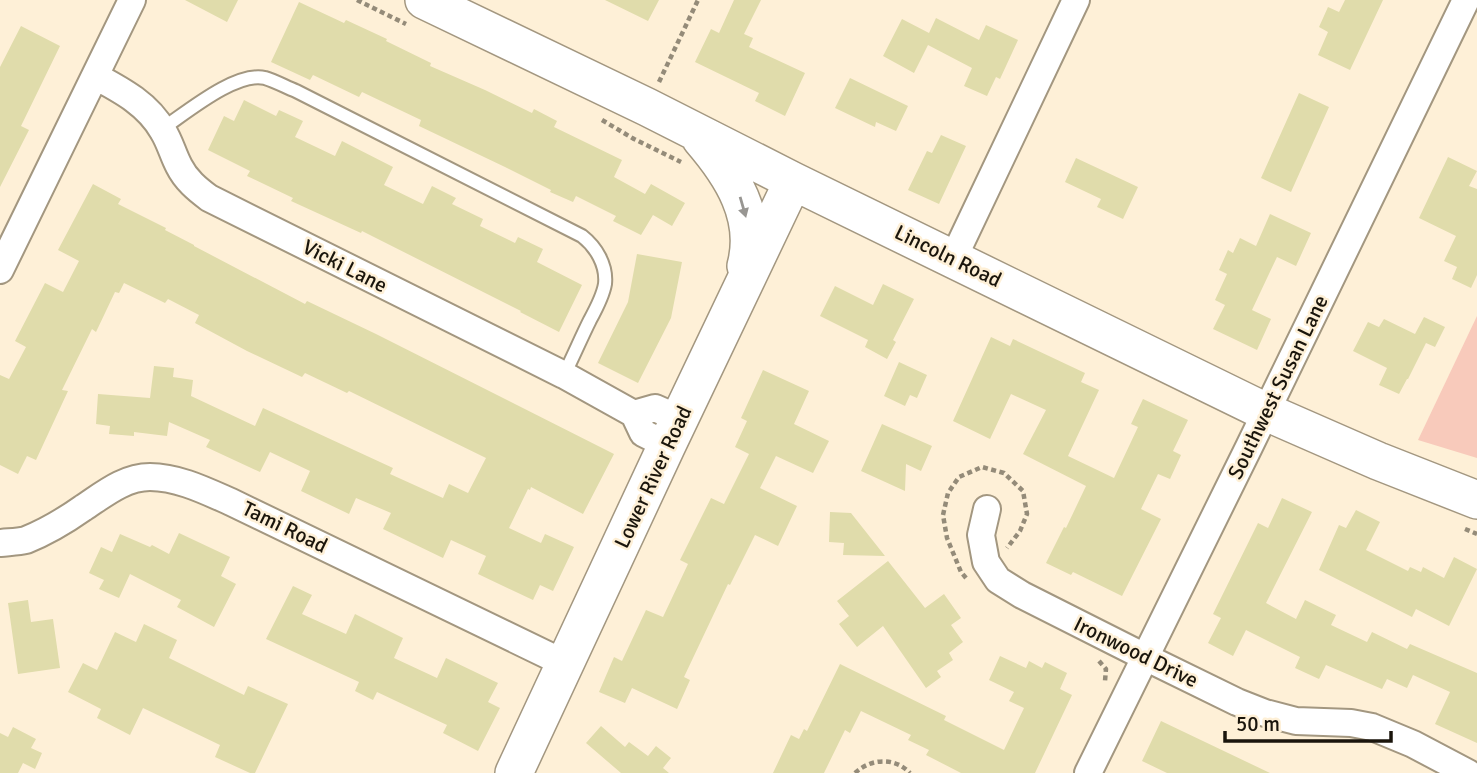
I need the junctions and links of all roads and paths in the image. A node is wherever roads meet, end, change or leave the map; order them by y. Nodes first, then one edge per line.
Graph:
1 (132, 0) edge
2 (357, 0) edge
3 (698, 0) edge
4 (1076, 0) edge
5 (1466, 0) edge
6 (420, 15) edge
7 (95, 76) junction
8 (657, 86) dead end
9 (602, 120) dead end
10 (162, 129) junction
11 (688, 146) junction
12 (793, 181) junction
13 (953, 259) junction
14 (1, 263) edge
15 (738, 297) junction
16 (564, 375) junction
17 (1266, 412) junction
18 (673, 432) junction
19 (1477, 500) edge
20 (986, 509) dead end
21 (0, 544) edge
22 (1007, 555) dead end
23 (970, 582) dead end
24 (1145, 657) junction
25 (1096, 659) dead end
26 (566, 664) junction
27 (1105, 688) dead end
28 (514, 773) edge
29 (856, 773) edge
30 (910, 773) edge
31 (1088, 773) edge
32 (1468, 773) edge

1 - 7 street
2 - 6 path
3 - 8 path
4 - 13 street
5 - 17 street, Southwest Susan Lane
6 - 11 street, Lincoln Road
7 - 10 street, Vicki Lane
7 - 14 street
9 - 11 path
10 - 16 street, Vicki Lane
10 - 16 lane
11 - 12 street, Lincoln Road
11 -> 15 street
12 - 13 street, Lincoln Road
12 - 15 street, Lower River Road
13 - 17 street, Lincoln Road
15 - 18 street, Lower River Road
16 - 18 street, Vicki Lane
17 - 19 street, Lincoln Road
17 - 24 street, Southwest Susan Lane
18 - 26 street, Lower River Road
20 - 24 street, Ironwood Drive
21 - 26 street, Tami Road
22 - 23 path
24 - 31 street, Southwest Susan Lane
24 - 32 street, Ironwood Drive
25 - 27 path
26 - 28 street, Lower River Road
29 - 30 path

